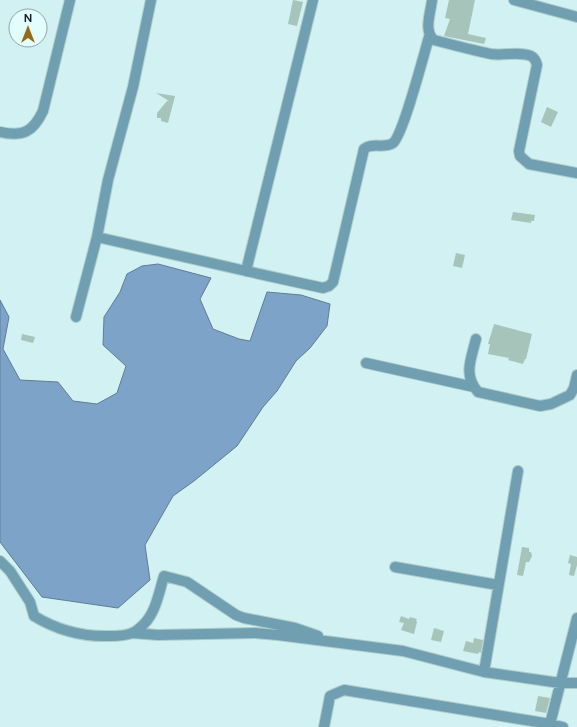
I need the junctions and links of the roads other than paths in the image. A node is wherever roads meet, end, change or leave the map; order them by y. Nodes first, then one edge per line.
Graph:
1 (70, 0) edge
2 (151, 0) edge
3 (313, 0) edge
4 (432, 0) edge
5 (514, 0) edge
6 (577, 16) edge
7 (429, 36) junction
8 (0, 132) edge
9 (577, 173) edge
10 (97, 237) junction
11 (246, 272) junction
12 (76, 317) dead end
13 (476, 340) dead end
14 (366, 363) dead end
15 (577, 375) edge
16 (474, 387) junction
17 (518, 471) dead end
18 (0, 561) edge
19 (395, 566) dead end
20 (498, 585) junction
21 (577, 618) edge
22 (132, 633) junction
23 (337, 643) junction
24 (484, 672) junction
25 (560, 683) junction
26 (577, 683) edge
27 (550, 724) junction
28 (324, 727) edge
29 (563, 727) edge

1 - 8 street
2 - 10 street
3 - 11 street
4 - 7 street
5 - 6 street
7 - 9 street
7 - 11 street
10 - 11 street
10 - 12 street
13 - 16 street
14 - 16 street
15 - 16 street
17 - 20 street
18 - 22 street
19 - 20 street
20 - 24 street
21 - 25 street
22 - 23 street
22 - 23 street
23 - 24 street
24 - 25 street
25 - 26 street
25 - 27 street
27 - 28 street
27 - 29 street

